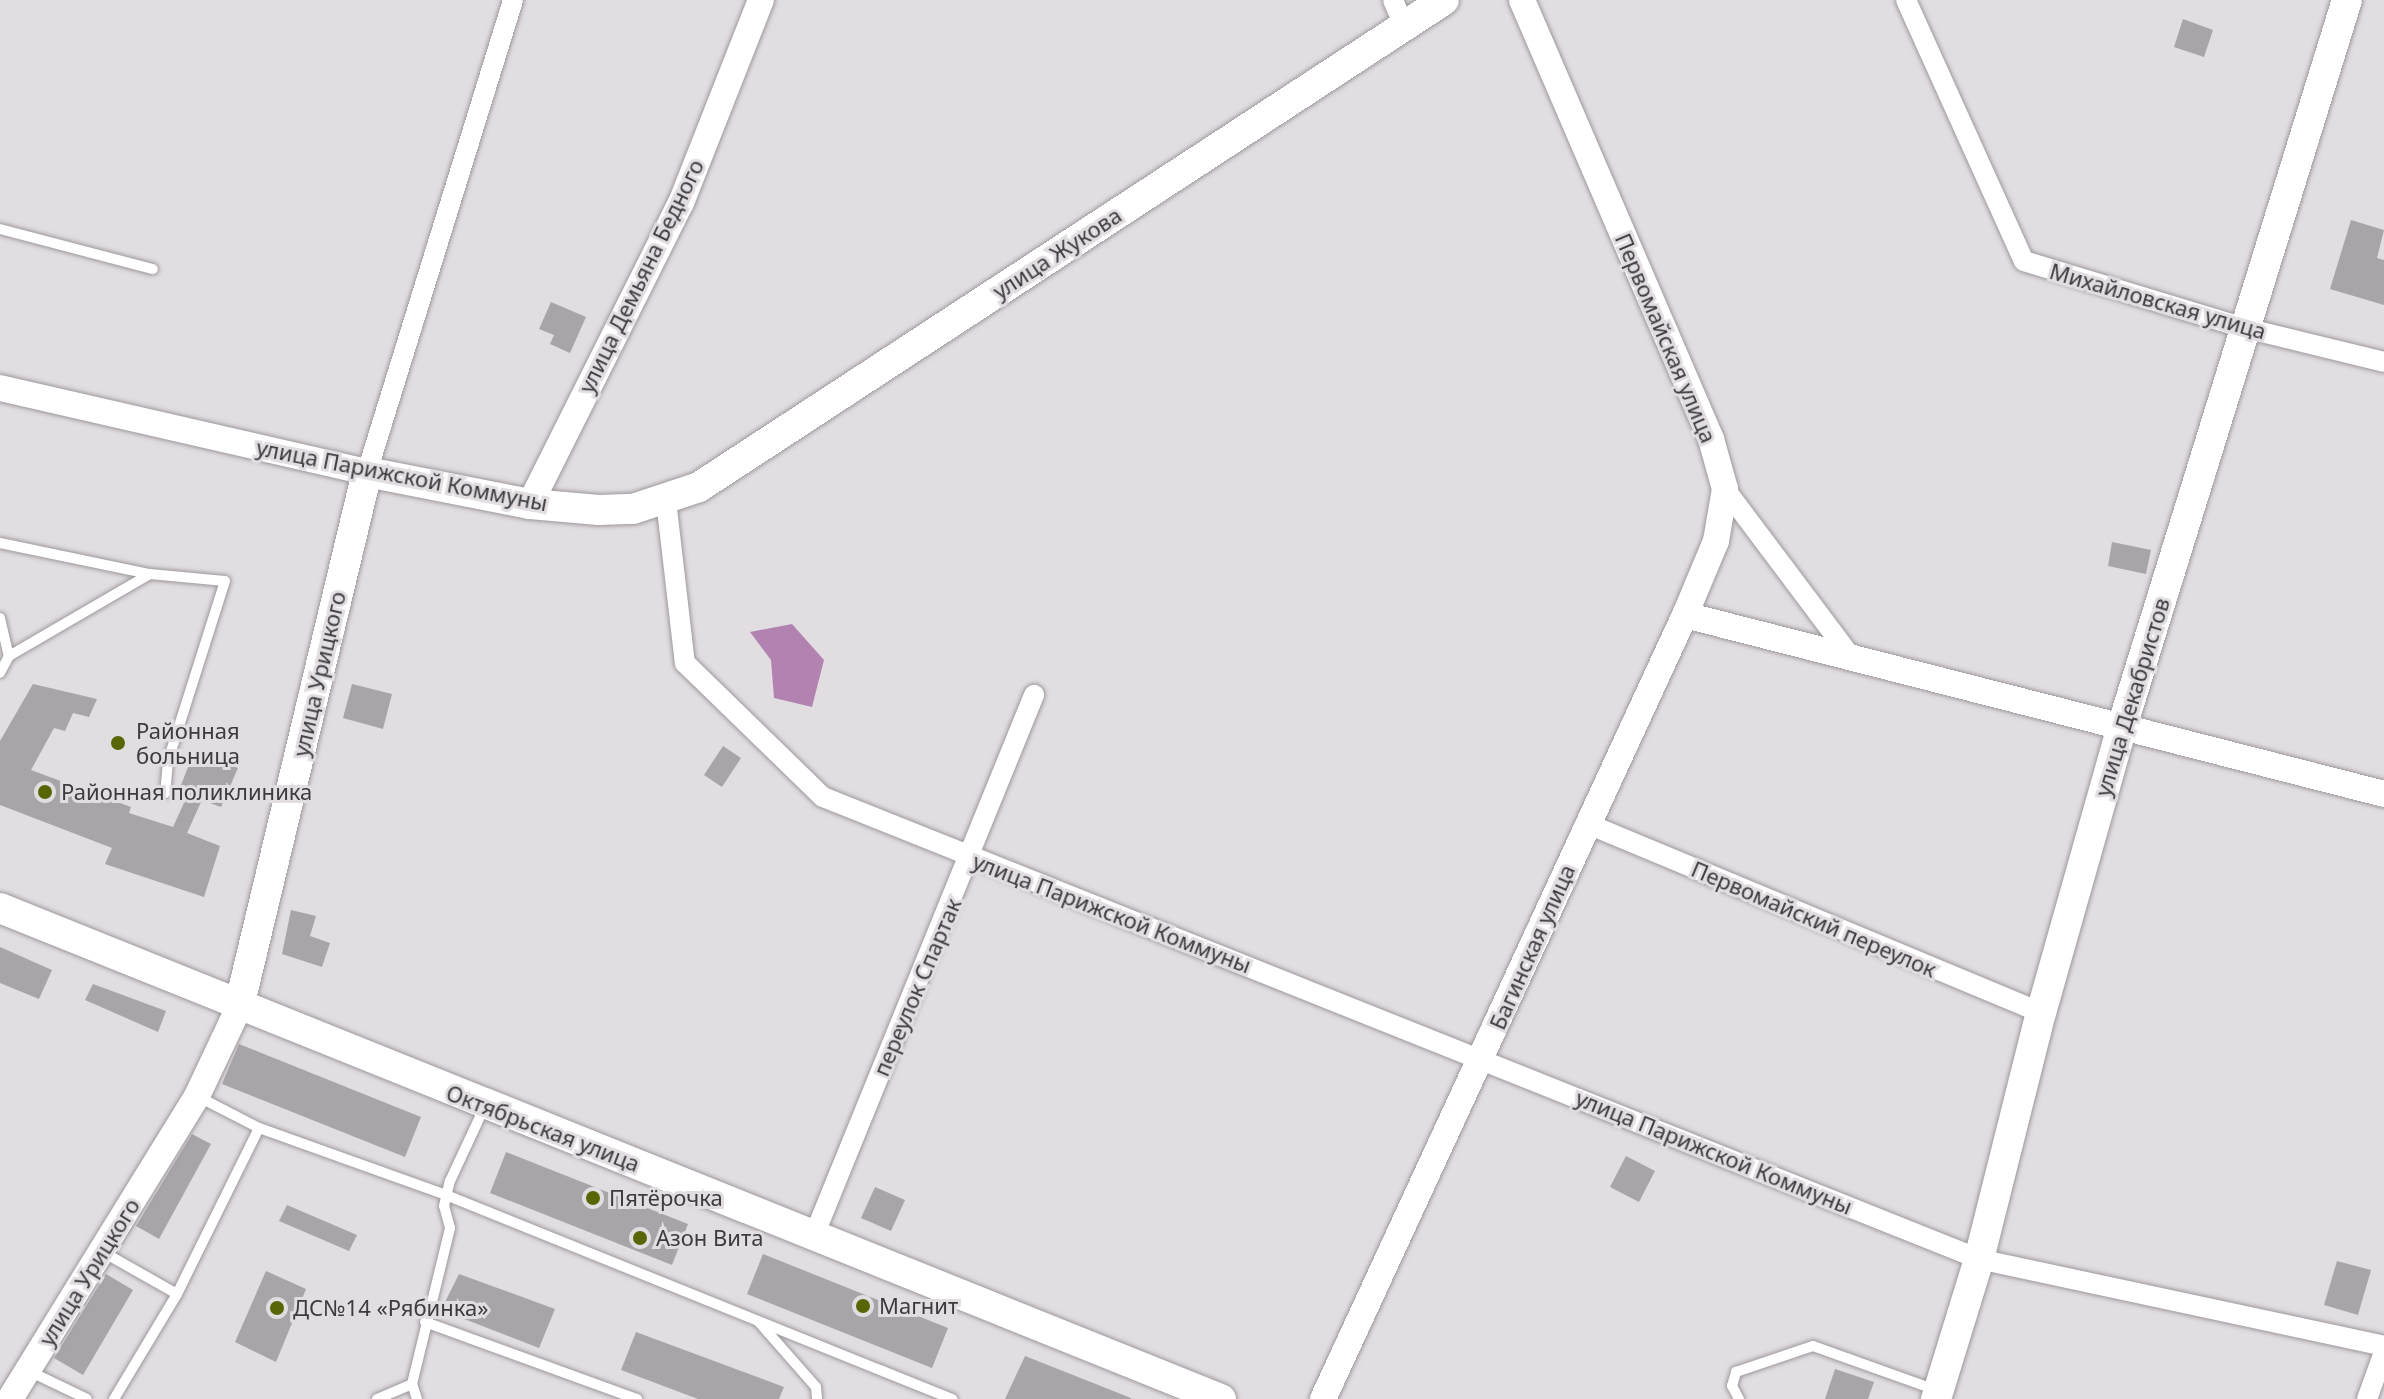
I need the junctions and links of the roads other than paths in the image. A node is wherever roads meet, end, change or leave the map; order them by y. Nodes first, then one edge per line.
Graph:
1 (513, 0) edge
2 (761, 0) edge
3 (1444, 0) edge
4 (1522, 0) edge
5 (1906, 0) edge
6 (2347, 0) edge
7 (1398, 12) edge
8 (0, 229) edge
9 (153, 269) dead end
10 (2245, 328) junction
11 (2384, 362) edge
12 (0, 388) edge
13 (367, 472) junction
14 (1725, 489) junction
15 (666, 500) junction
16 (530, 504) junction
17 (0, 543) edge
18 (150, 574) junction
19 (1685, 615) junction
20 (0, 618) edge
21 (1848, 653) junction
22 (9, 656) junction
23 (0, 673) edge
24 (1034, 695) dead end
25 (2121, 730) junction
26 (165, 793) dead end
27 (2384, 794) edge
28 (1588, 824) junction
29 (971, 858) junction
30 (0, 908) edge
31 (239, 1007) junction
32 (2041, 1013) junction
33 (1482, 1058) junction
34 (197, 1096) junction
35 (485, 1106) junction
36 (259, 1128) junction
37 (446, 1195) junction
38 (815, 1233) junction
39 (103, 1252) junction
40 (1979, 1259) junction
41 (177, 1294) junction
42 (757, 1319) junction
43 (425, 1322) junction
44 (2384, 1349) edge
45 (29, 1371) junction
46 (412, 1384) junction
47 (1937, 1395) edge
48 (10, 1399) edge
49 (87, 1399) edge
50 (114, 1399) edge
51 (377, 1399) edge
52 (417, 1399) edge
53 (637, 1399) edge
54 (817, 1399) edge
55 (952, 1399) edge
56 (1221, 1399) edge
57 (1323, 1399) edge
58 (1739, 1399) edge
59 (2367, 1399) edge

1 - 13 street, улица Урицкого
2 - 16 street, улица Демьяна Бедного
3 - 7 main road, улица Жукова
4 - 14 street, Первомайская улица
5 - 10 street, Михайловская улица
6 - 10 main road, улица Декабристов
7 - 15 main road, улица Жукова
8 - 9 lane
10 - 11 street, Михайловская улица
10 - 25 main road, улица Декабристов
12 - 13 street, улица Парижской Коммуны
13 - 16 main road, улица Парижской Коммуны
13 - 31 main road, улица Урицкого
14 - 19 street, Багинская улица
14 - 21 street, Первомайская улица
15 - 16 main road, улица Парижской Коммуны
15 - 29 street, улица Парижской Коммуны
17 - 18 lane
18 - 22 lane
18 - 26 lane
19 - 21 street
19 - 28 street, Багинская улица
20 - 22 lane
21 - 25 street
22 - 23 lane
24 - 29 street, переулок Спартак
25 - 27 street
25 - 32 main road, улица Декабристов
28 - 32 street, Первомайский переулок
28 - 33 street, Багинская улица
29 - 33 street, улица Парижской Коммуны
29 - 38 street, переулок Спартак
30 - 31 main road, Октябрьская улица
31 - 34 street, улица Урицкого
31 - 35 main road, Октябрьская улица
32 - 40 main road, улица Декабристов
33 - 40 street, улица Парижской Коммуны
33 - 57 street, Багинская улица
34 - 36 lane
34 - 39 street, улица Урицкого
35 - 37 lane
35 - 38 main road, Октябрьская улица
36 - 37 lane
36 - 41 lane
37 - 42 lane
37 - 43 lane
38 - 56 main road, Октябрьская улица
39 - 41 lane
39 - 45 street, улица Урицкого
40 - 44 street, улица Парижской Коммуны
40 - 47 main road, улица Декабристов
41 - 50 lane
42 - 54 lane
42 - 55 lane
43 - 46 lane
43 - 53 lane
44 - 59 street
45 - 48 street, улица Урицкого
45 - 49 lane
46 - 51 lane
46 - 52 lane
47 - 58 lane

